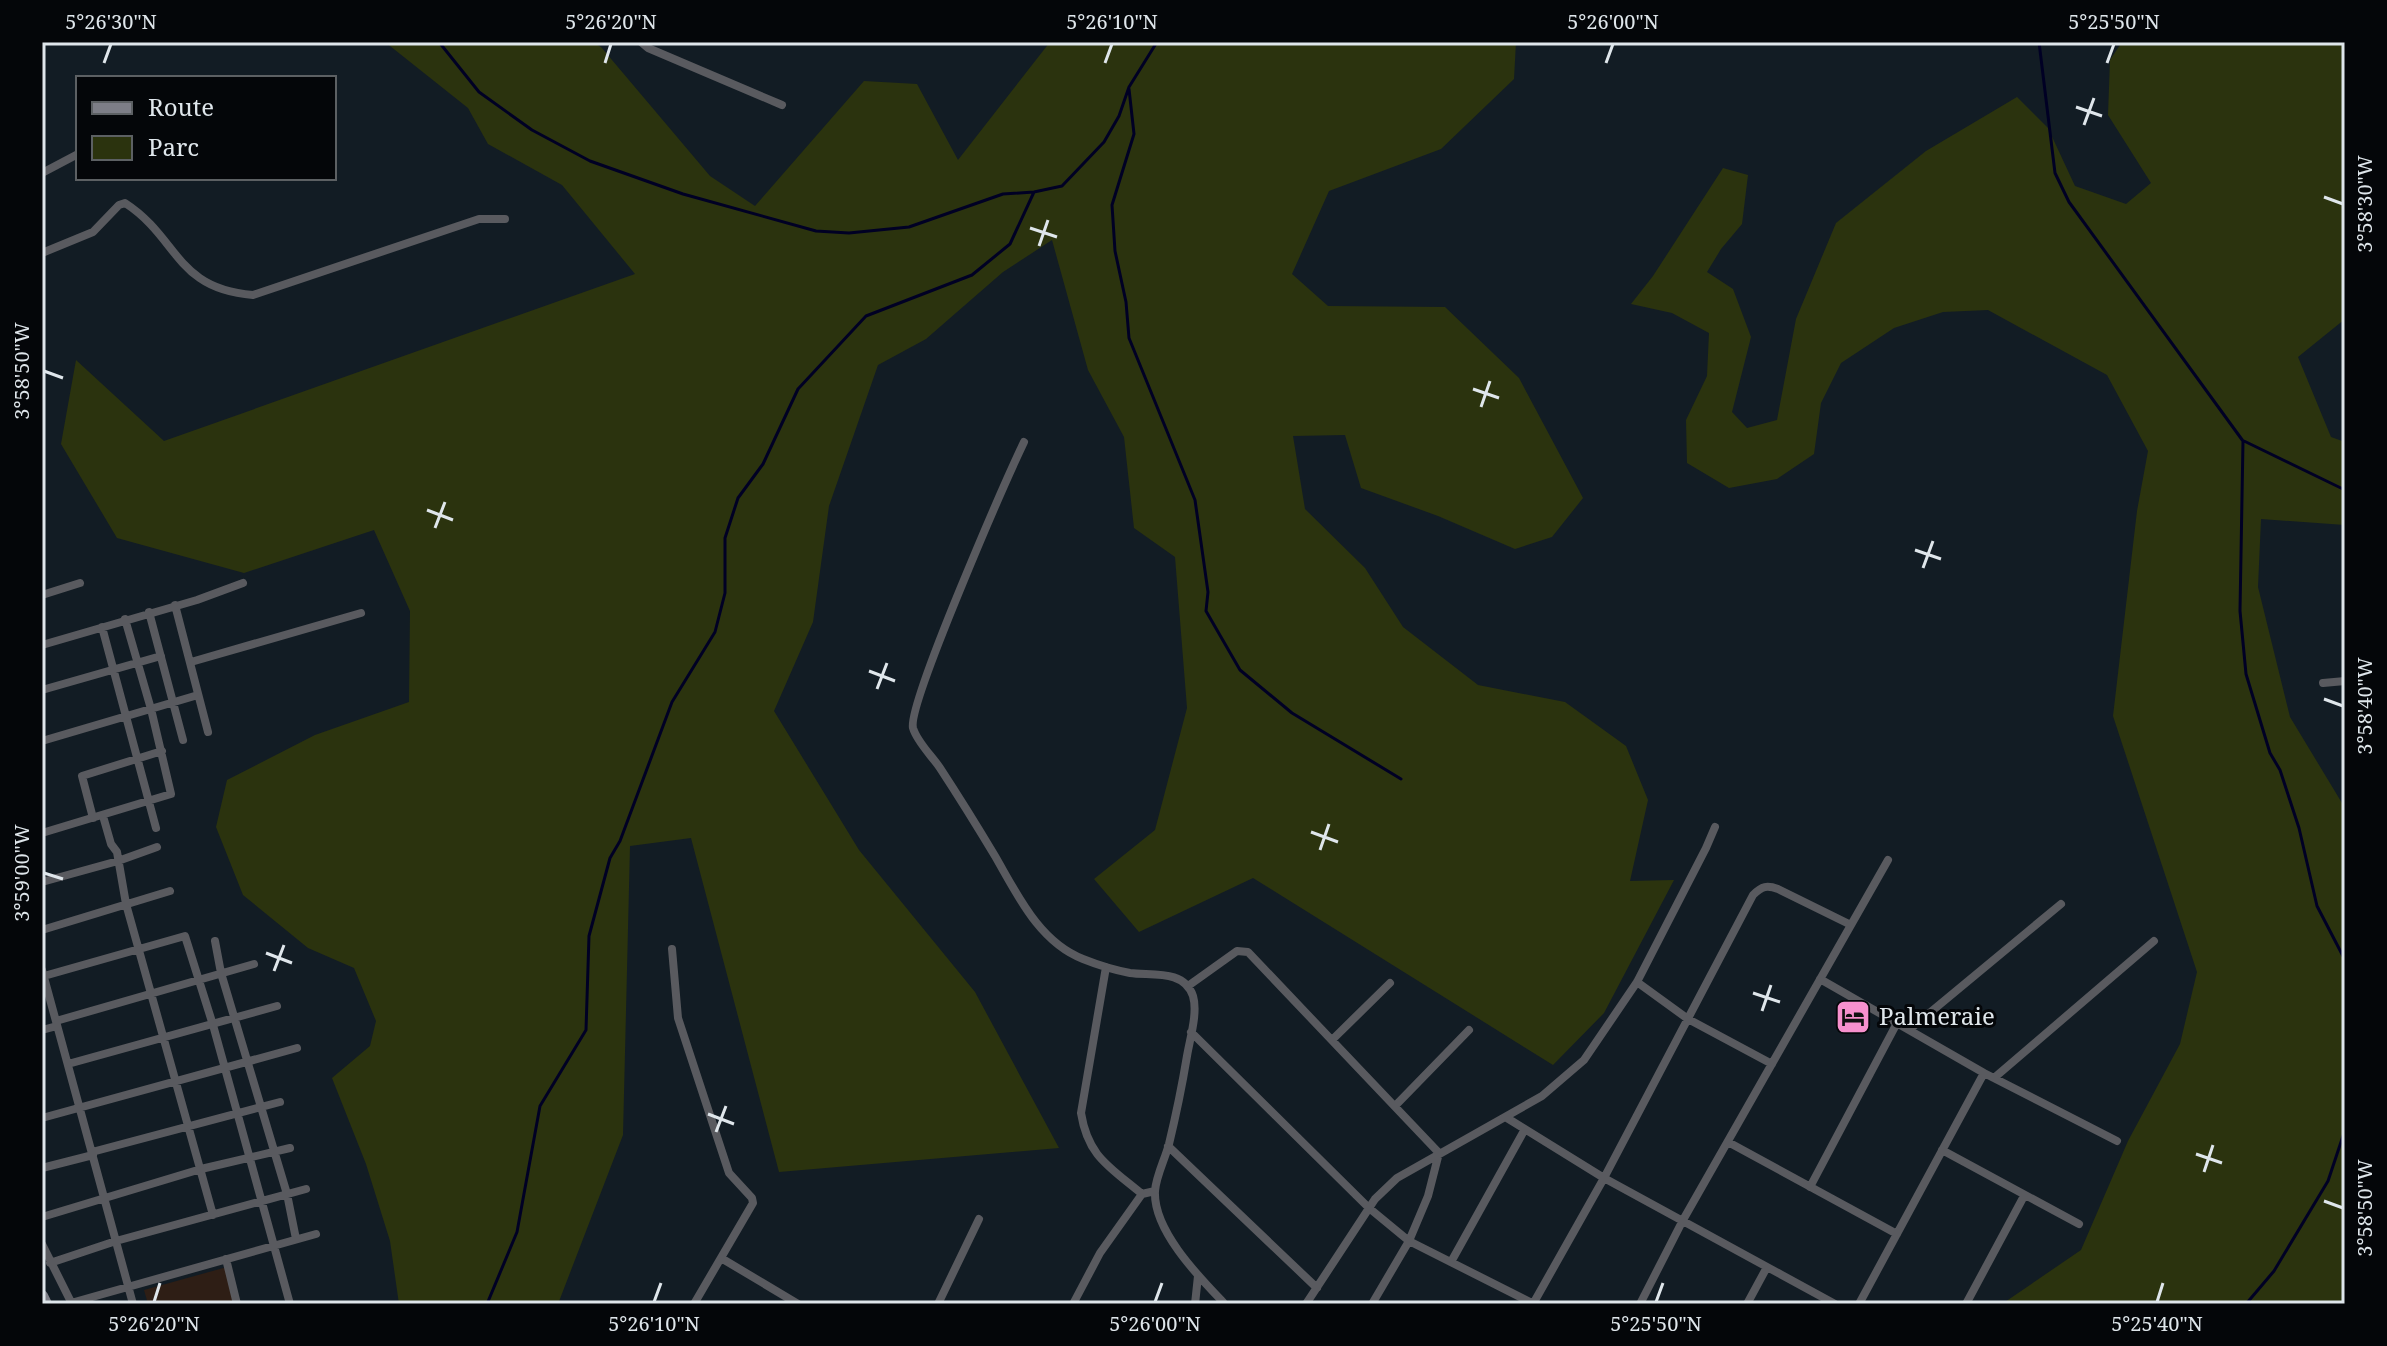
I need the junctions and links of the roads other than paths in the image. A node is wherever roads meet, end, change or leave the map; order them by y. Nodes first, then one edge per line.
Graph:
1 (641, 42) edge
2 (782, 105) dead end
3 (76, 155) edge
4 (42, 173) edge
5 (505, 219) dead end
6 (42, 253) edge
7 (1024, 442) dead end
8 (80, 583) dead end
9 (243, 583) dead end
10 (42, 595) edge
11 (175, 605) junction
12 (149, 612) junction
13 (361, 613) dead end
14 (125, 619) junction
15 (102, 627) junction
16 (42, 645) edge
17 (161, 656) junction
18 (191, 662) junction
19 (137, 664) junction
20 (114, 670) junction
21 (2345, 681) edge
22 (2323, 683) dead end
23 (42, 690) edge
24 (198, 695) junction
25 (174, 701) junction
26 (151, 709) junction
27 (126, 715) junction
28 (208, 732) dead end
29 (183, 740) dead end
30 (42, 741) edge
31 (162, 751) junction
32 (138, 759) junction
33 (150, 802) junction
34 (98, 817) junction
35 (1715, 827) dead end
36 (156, 828) dead end
37 (42, 833) edge
38 (157, 847) dead end
39 (1888, 860) dead end
40 (118, 861) junction
41 (42, 882) edge
42 (170, 891) dead end
43 (126, 904) junction
44 (2061, 904) dead end
45 (1851, 925) junction
46 (42, 930) edge
47 (215, 941) dead end
48 (2154, 941) dead end
49 (140, 949) junction
50 (672, 949) dead end
51 (254, 964) dead end
52 (1106, 967) junction
53 (43, 973) edge
54 (221, 973) junction
55 (1820, 979) junction
56 (197, 980) junction
57 (1637, 982) junction
58 (1390, 983) dead end
59 (1188, 986) junction
60 (45, 991) edge
61 (151, 994) junction
62 (277, 1006) dead end
63 (235, 1019) junction
64 (1688, 1019) junction
65 (57, 1023) junction
66 (1897, 1023) junction
67 (213, 1025) junction
68 (42, 1030) edge
69 (1469, 1030) dead end
70 (1909, 1030) junction
71 (1191, 1032) junction
72 (165, 1038) junction
73 (1332, 1040) junction
74 (297, 1048) dead end
75 (248, 1063) junction
76 (68, 1064) junction
77 (1772, 1064) junction
78 (225, 1070) junction
79 (1984, 1073) junction
80 (1994, 1078) junction
81 (177, 1082) junction
82 (280, 1102) dead end
83 (1395, 1106) junction
84 (261, 1108) junction
85 (80, 1109) junction
86 (238, 1115) junction
87 (42, 1118) edge
88 (1507, 1118) junction
89 (190, 1126) junction
90 (1525, 1129) junction
91 (2117, 1141) dead end
92 (1728, 1142) junction
93 (1168, 1146) junction
94 (290, 1148) dead end
95 (1942, 1150) junction
96 (274, 1151) junction
97 (1439, 1153) junction
98 (92, 1154) junction
99 (250, 1157) junction
100 (42, 1168) edge
101 (201, 1169) junction
102 (1604, 1178) junction
103 (1810, 1187) junction
104 (306, 1189) dead end
105 (1155, 1191) junction
106 (287, 1194) junction
107 (1142, 1194) junction
108 (2024, 1196) junction
109 (104, 1198) junction
110 (262, 1202) junction
111 (1369, 1208) junction
112 (213, 1215) junction
113 (42, 1217) edge
114 (979, 1219) dead end
115 (1683, 1220) junction
116 (2079, 1224) dead end
117 (316, 1234) dead end
118 (1897, 1234) junction
119 (296, 1239) junction
120 (116, 1241) junction
121 (1409, 1241) junction
122 (42, 1244) edge
123 (273, 1245) junction
124 (721, 1258) junction
125 (226, 1259) junction
126 (1451, 1262) junction
127 (50, 1263) junction
128 (1767, 1267) junction
129 (1198, 1276) junction
130 (129, 1288) junction
131 (1317, 1288) junction
132 (42, 1296) edge
133 (1222, 1303) edge
134 (46, 1304) edge
135 (71, 1304) edge
136 (133, 1304) edge
137 (237, 1304) edge
138 (290, 1304) edge
139 (694, 1304) edge
140 (798, 1304) edge
141 (938, 1304) edge
142 (1073, 1304) edge
143 (1195, 1304) edge
144 (1306, 1304) edge
145 (1372, 1304) edge
146 (1533, 1304) edge
147 (1640, 1304) edge
148 (1747, 1304) edge
149 (1835, 1304) edge
150 (1859, 1304) edge
151 (1966, 1304) edge

1 - 2 street
3 - 4 street
5 - 6 street
7 - 52 street
8 - 10 street
9 - 11 street
11 - 12 street
11 - 18 street
12 - 14 street
12 - 17 street
13 - 18 street
14 - 15 street
14 - 19 street
15 - 16 street
15 - 20 street
17 - 19 street
17 - 25 street
18 - 24 street
19 - 20 street
19 - 26 street
20 - 23 street
20 - 27 street
21 - 22 street
24 - 25 street
24 - 28 street
25 - 26 street
25 - 29 street
26 - 27 street
26 - 31 street
27 - 30 street
27 - 32 street
31 - 32 street
31 - 33 street
32 - 33 street
32 - 34 street
33 - 34 street
33 - 36 street
34 - 37 street
34 - 40 street
35 - 57 street
38 - 40 street
39 - 45 street
40 - 41 street
40 - 43 street
42 - 43 street
43 - 46 street
43 - 49 street
44 - 70 street
45 - 55 street
45 - 64 street
47 - 54 street
48 - 80 street
49 - 53 street
49 - 56 street
49 - 61 street
50 - 124 street
51 - 54 street
52 - 59 street
52 - 107 street
53 - 60 street
54 - 56 street
54 - 63 street
55 - 66 street
55 - 77 street
56 - 61 street
56 - 67 street
57 - 64 street
57 - 88 street
58 - 73 street
59 - 71 street
59 - 73 street
60 - 65 street
61 - 65 street
61 - 72 street
62 - 63 street
63 - 67 street
63 - 75 street
64 - 77 street
64 - 102 street
65 - 68 street
65 - 76 street
66 - 70 street
66 - 103 street
67 - 72 street
67 - 78 street
69 - 83 street
70 - 79 street
71 - 93 street
71 - 111 street
72 - 76 street
72 - 81 street
73 - 83 street
74 - 75 street
75 - 78 street
75 - 84 street
76 - 85 street
77 - 92 street
78 - 81 street
78 - 86 street
79 - 80 street
79 - 95 street
80 - 91 street
81 - 85 street
81 - 89 street
82 - 84 street
83 - 97 street
84 - 86 street
84 - 96 street
85 - 87 street
85 - 98 street
86 - 89 street
86 - 99 street
88 - 90 street
88 - 97 street
89 - 98 street
89 - 101 street
90 - 102 street
90 - 126 street
92 - 103 street
92 - 115 street
93 - 105 street
93 - 131 street
94 - 96 street
95 - 108 street
95 - 118 street
96 - 99 street
96 - 106 street
97 - 111 street
97 - 121 street
98 - 100 street
98 - 109 street
99 - 101 street
99 - 110 street
101 - 109 street
101 - 112 street
102 - 115 street
102 - 146 street
103 - 118 street
104 - 106 street
105 - 107 street
105 - 129 street
106 - 110 street
106 - 119 street
107 - 142 street
108 - 116 street
108 - 151 street
109 - 113 street
109 - 120 street
110 - 112 street
110 - 123 street
111 - 121 street
111 - 131 street
112 - 120 street
114 - 141 street
115 - 128 street
115 - 147 street
117 - 119 street
118 - 150 street
119 - 123 street
120 - 127 street
120 - 130 street
121 - 126 street
121 - 145 street
122 - 127 street
123 - 125 street
123 - 138 street
124 - 139 street
124 - 140 street
125 - 130 street
125 - 137 street
126 - 146 street
127 - 135 street
128 - 148 street
128 - 149 street
129 - 133 street
129 - 143 street
130 - 135 street
130 - 136 street
131 - 144 street
132 - 134 main road

